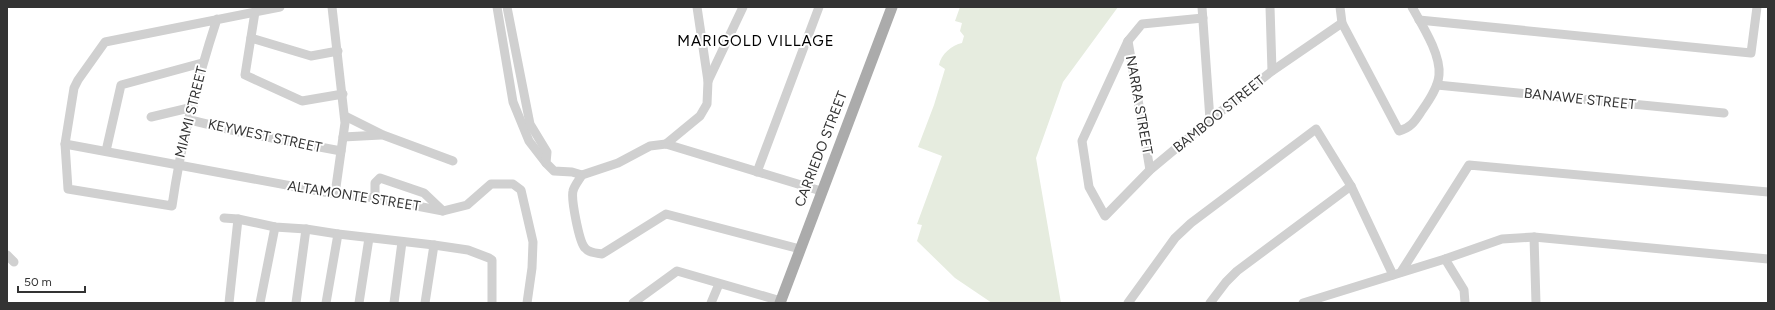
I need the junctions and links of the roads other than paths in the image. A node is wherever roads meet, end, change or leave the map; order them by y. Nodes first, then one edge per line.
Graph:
1 (280, 7) edge
2 (332, 7) edge
3 (497, 7) edge
4 (507, 7) edge
5 (697, 7) edge
6 (743, 7) edge
7 (819, 7) edge
8 (892, 7) edge
9 (1202, 7) edge
10 (1270, 7) edge
11 (1340, 7) edge
12 (1412, 7) edge
13 (1757, 7) edge
14 (255, 12) junction
15 (1203, 18) junction
16 (217, 19) junction
17 (1419, 20) junction
18 (1342, 23) junction
19 (251, 38) junction
20 (1128, 41) junction
21 (338, 50) junction
22 (202, 63) junction
23 (1272, 70) junction
24 (708, 81) junction
25 (1437, 86) junction
26 (343, 94) junction
27 (193, 108) junction
28 (1724, 113) dead end
29 (345, 116) junction
30 (151, 117) dead end
31 (190, 120) junction
32 (1210, 120) junction
33 (383, 135) junction
34 (343, 137) junction
35 (65, 144) junction
36 (666, 144) junction
37 (106, 151) junction
38 (341, 151) junction
39 (454, 161) dead end
40 (546, 163) junction
41 (178, 166) junction
42 (1150, 170) junction
43 (757, 172) junction
44 (582, 175) junction
45 (1350, 186) junction
46 (821, 191) junction
47 (1768, 192) edge
48 (336, 194) junction
49 (375, 198) junction
50 (443, 212) junction
51 (224, 218) dead end
52 (238, 219) junction
53 (275, 227) junction
54 (306, 229) junction
55 (338, 234) junction
56 (1534, 237) junction
57 (369, 238) junction
58 (402, 242) junction
59 (434, 245) junction
60 (800, 249) junction
61 (1445, 259) junction
62 (1768, 259) edge
63 (1397, 274) junction
64 (719, 284) junction
65 (781, 302) edge
66 (229, 303) edge
67 (260, 303) edge
68 (296, 303) edge
69 (326, 303) edge
70 (359, 303) edge
71 (394, 303) edge
72 (425, 303) edge
73 (492, 303) edge
74 (527, 303) edge
75 (633, 303) edge
76 (711, 303) edge
77 (1128, 303) edge
78 (1210, 303) edge
79 (1302, 303) edge
80 (1466, 303) edge
81 (1536, 303) edge

1 - 14 street
2 - 21 street
3 - 40 street
4 - 40 street
5 - 24 street
6 - 24 street
7 - 43 street
8 - 46 main road, CARRIEDO STREET
9 - 15 street
10 - 23 street
11 - 18 street
12 - 17 street
13 - 17 street
14 - 16 street
14 - 19 street
15 - 20 street
15 - 32 street
16 - 22 street, MIAMI STREET
16 - 35 street
17 - 25 street
18 - 23 street, BAMBOO STREET
18 - 25 street
19 - 21 street
19 - 26 street
20 - 42 street, NARRA STREET
20 - 42 street, BAMBOO STREET
21 - 26 street
22 - 27 street, MIAMI STREET
22 - 37 street
23 - 32 street, BAMBOO STREET
24 - 36 street
25 - 28 street, BANAWE STREET
26 - 29 street
27 - 30 street
27 - 31 street, MIAMI STREET
29 - 33 street
29 - 34 street
31 - 38 street, KEYWEST STREET
31 - 41 street, MIAMI STREET
32 - 42 street, BAMBOO STREET
33 - 34 street
33 - 39 street
34 - 38 street
35 - 37 street, ALTAMONTE STREET
35 - 41 street, MIAMI STREET
36 - 43 street
36 - 44 street
37 - 41 street, ALTAMONTE STREET
38 - 48 street
40 - 44 street
41 - 48 street, ALTAMONTE STREET
43 - 46 street
44 - 60 street
45 - 63 street
45 - 77 street
45 - 78 street
46 - 60 main road, CARRIEDO STREET
47 - 63 street
48 - 49 street, ALTAMONTE STREET
49 - 50 street, ALTAMONTE STREET
49 - 50 street
50 - 74 street
51 - 52 street
52 - 53 street
52 - 66 street
53 - 54 street
53 - 67 street
54 - 55 street
54 - 68 street
55 - 57 street
55 - 69 street
56 - 61 street
56 - 62 street
56 - 81 street
57 - 58 street
57 - 70 street
58 - 59 street
58 - 71 street
59 - 72 street
59 - 73 street
60 - 65 main road, CARRIEDO STREET
61 - 63 street
61 - 80 street
63 - 79 street
64 - 65 street
64 - 75 street
64 - 76 street

